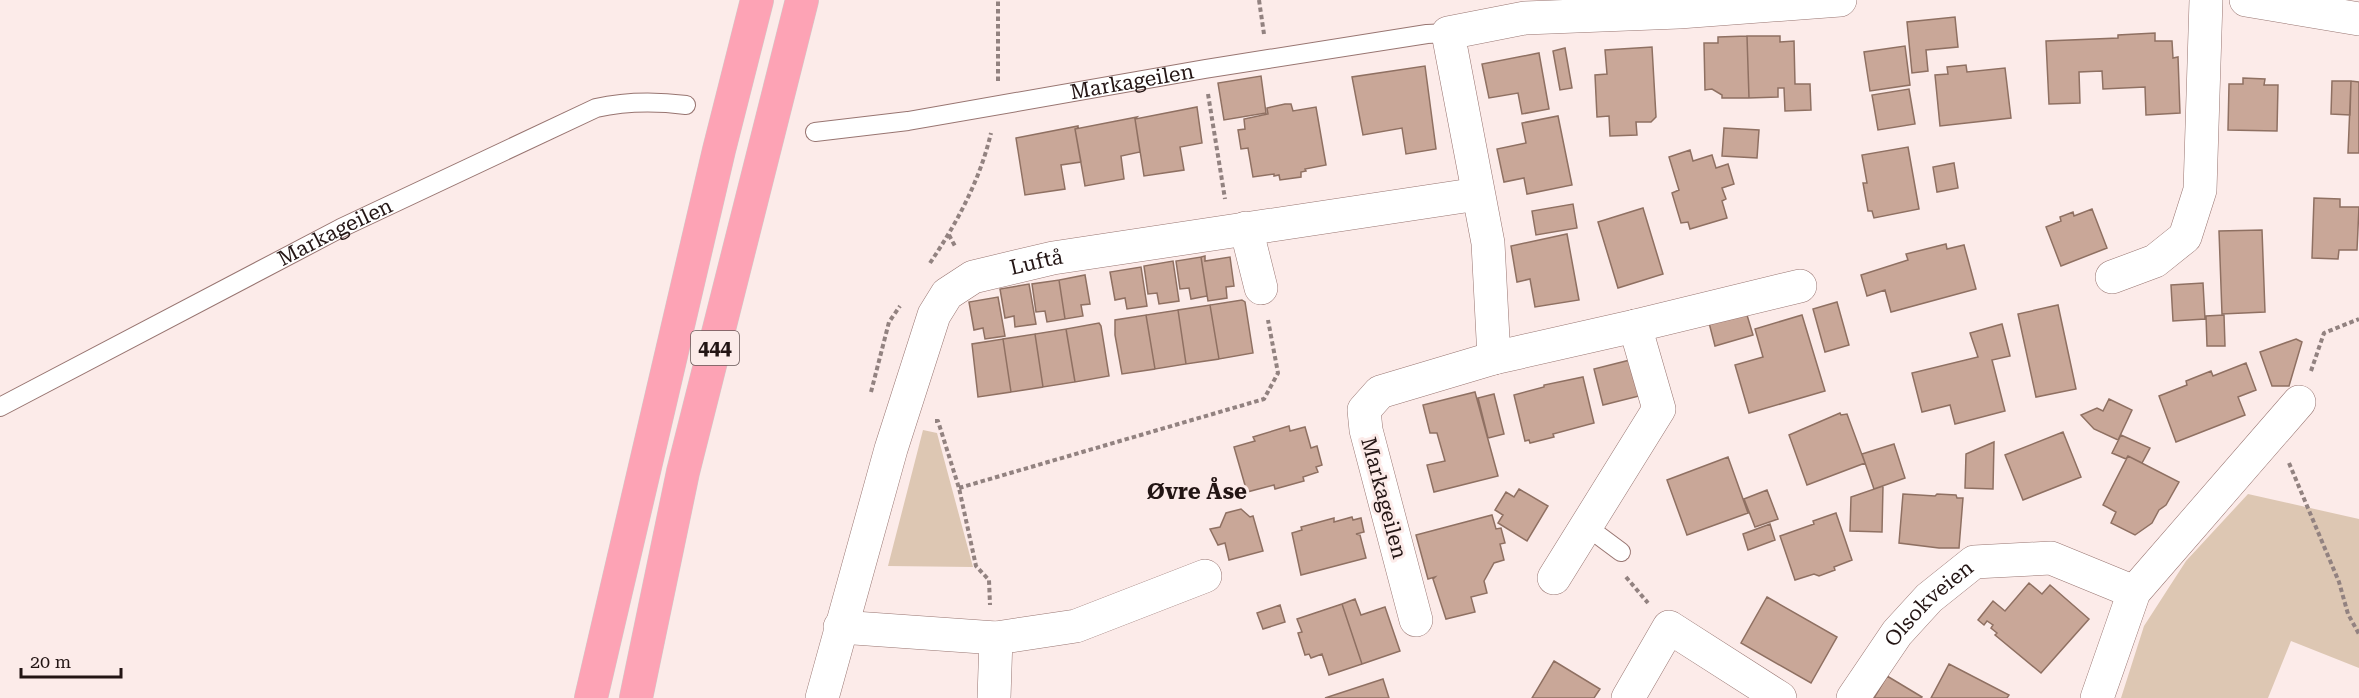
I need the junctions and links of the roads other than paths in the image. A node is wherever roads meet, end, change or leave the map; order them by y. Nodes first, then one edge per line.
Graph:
1 (757, 0) edge
2 (802, 0) edge
3 (1840, 0) edge
4 (2206, 0) edge
5 (2246, 0) edge
6 (1644, 7) edge
7 (2359, 18) edge
8 (1448, 33) junction
9 (686, 105) dead end
10 (815, 132) dead end
11 (1478, 194) junction
12 (1238, 229) junction
13 (2112, 277) dead end
14 (1800, 286) dead end
15 (1261, 288) road end
16 (1635, 326) junction
17 (1494, 358) junction
18 (2299, 402) road end
19 (0, 407) edge
20 (1586, 526) junction
21 (1621, 552) road end
22 (1205, 576) dead end
23 (1554, 578) dead end
24 (2134, 592) junction
25 (1416, 620) dead end
26 (840, 627) junction
27 (993, 638) junction
28 (591, 698) edge
29 (636, 698) edge
30 (822, 698) edge
31 (994, 698) edge
32 (1628, 698) edge
33 (1780, 698) edge
34 (1854, 698) edge
35 (2097, 698) edge

1 - 28 highway, 444
2 - 29 highway, 444
3 - 6 street, Markageilen
4 - 13 street
5 - 7 street
6 - 8 street, Markageilen
8 - 10 lane, Markageilen
8 - 11 street
9 - 19 lane, Markageilen
11 - 12 street, Luftå
11 - 17 street
12 - 15 street
12 - 26 street, Luftå
14 - 16 street, Markageilen
16 - 17 street, Markageilen
16 - 20 street
17 - 25 street, Markageilen
18 - 24 street
20 - 21 lane
20 - 23 street
22 - 27 street
24 - 34 street, Olsokveien
24 - 35 street
26 - 27 street
26 - 30 street, Luftå
27 - 31 street
32 - 33 street

